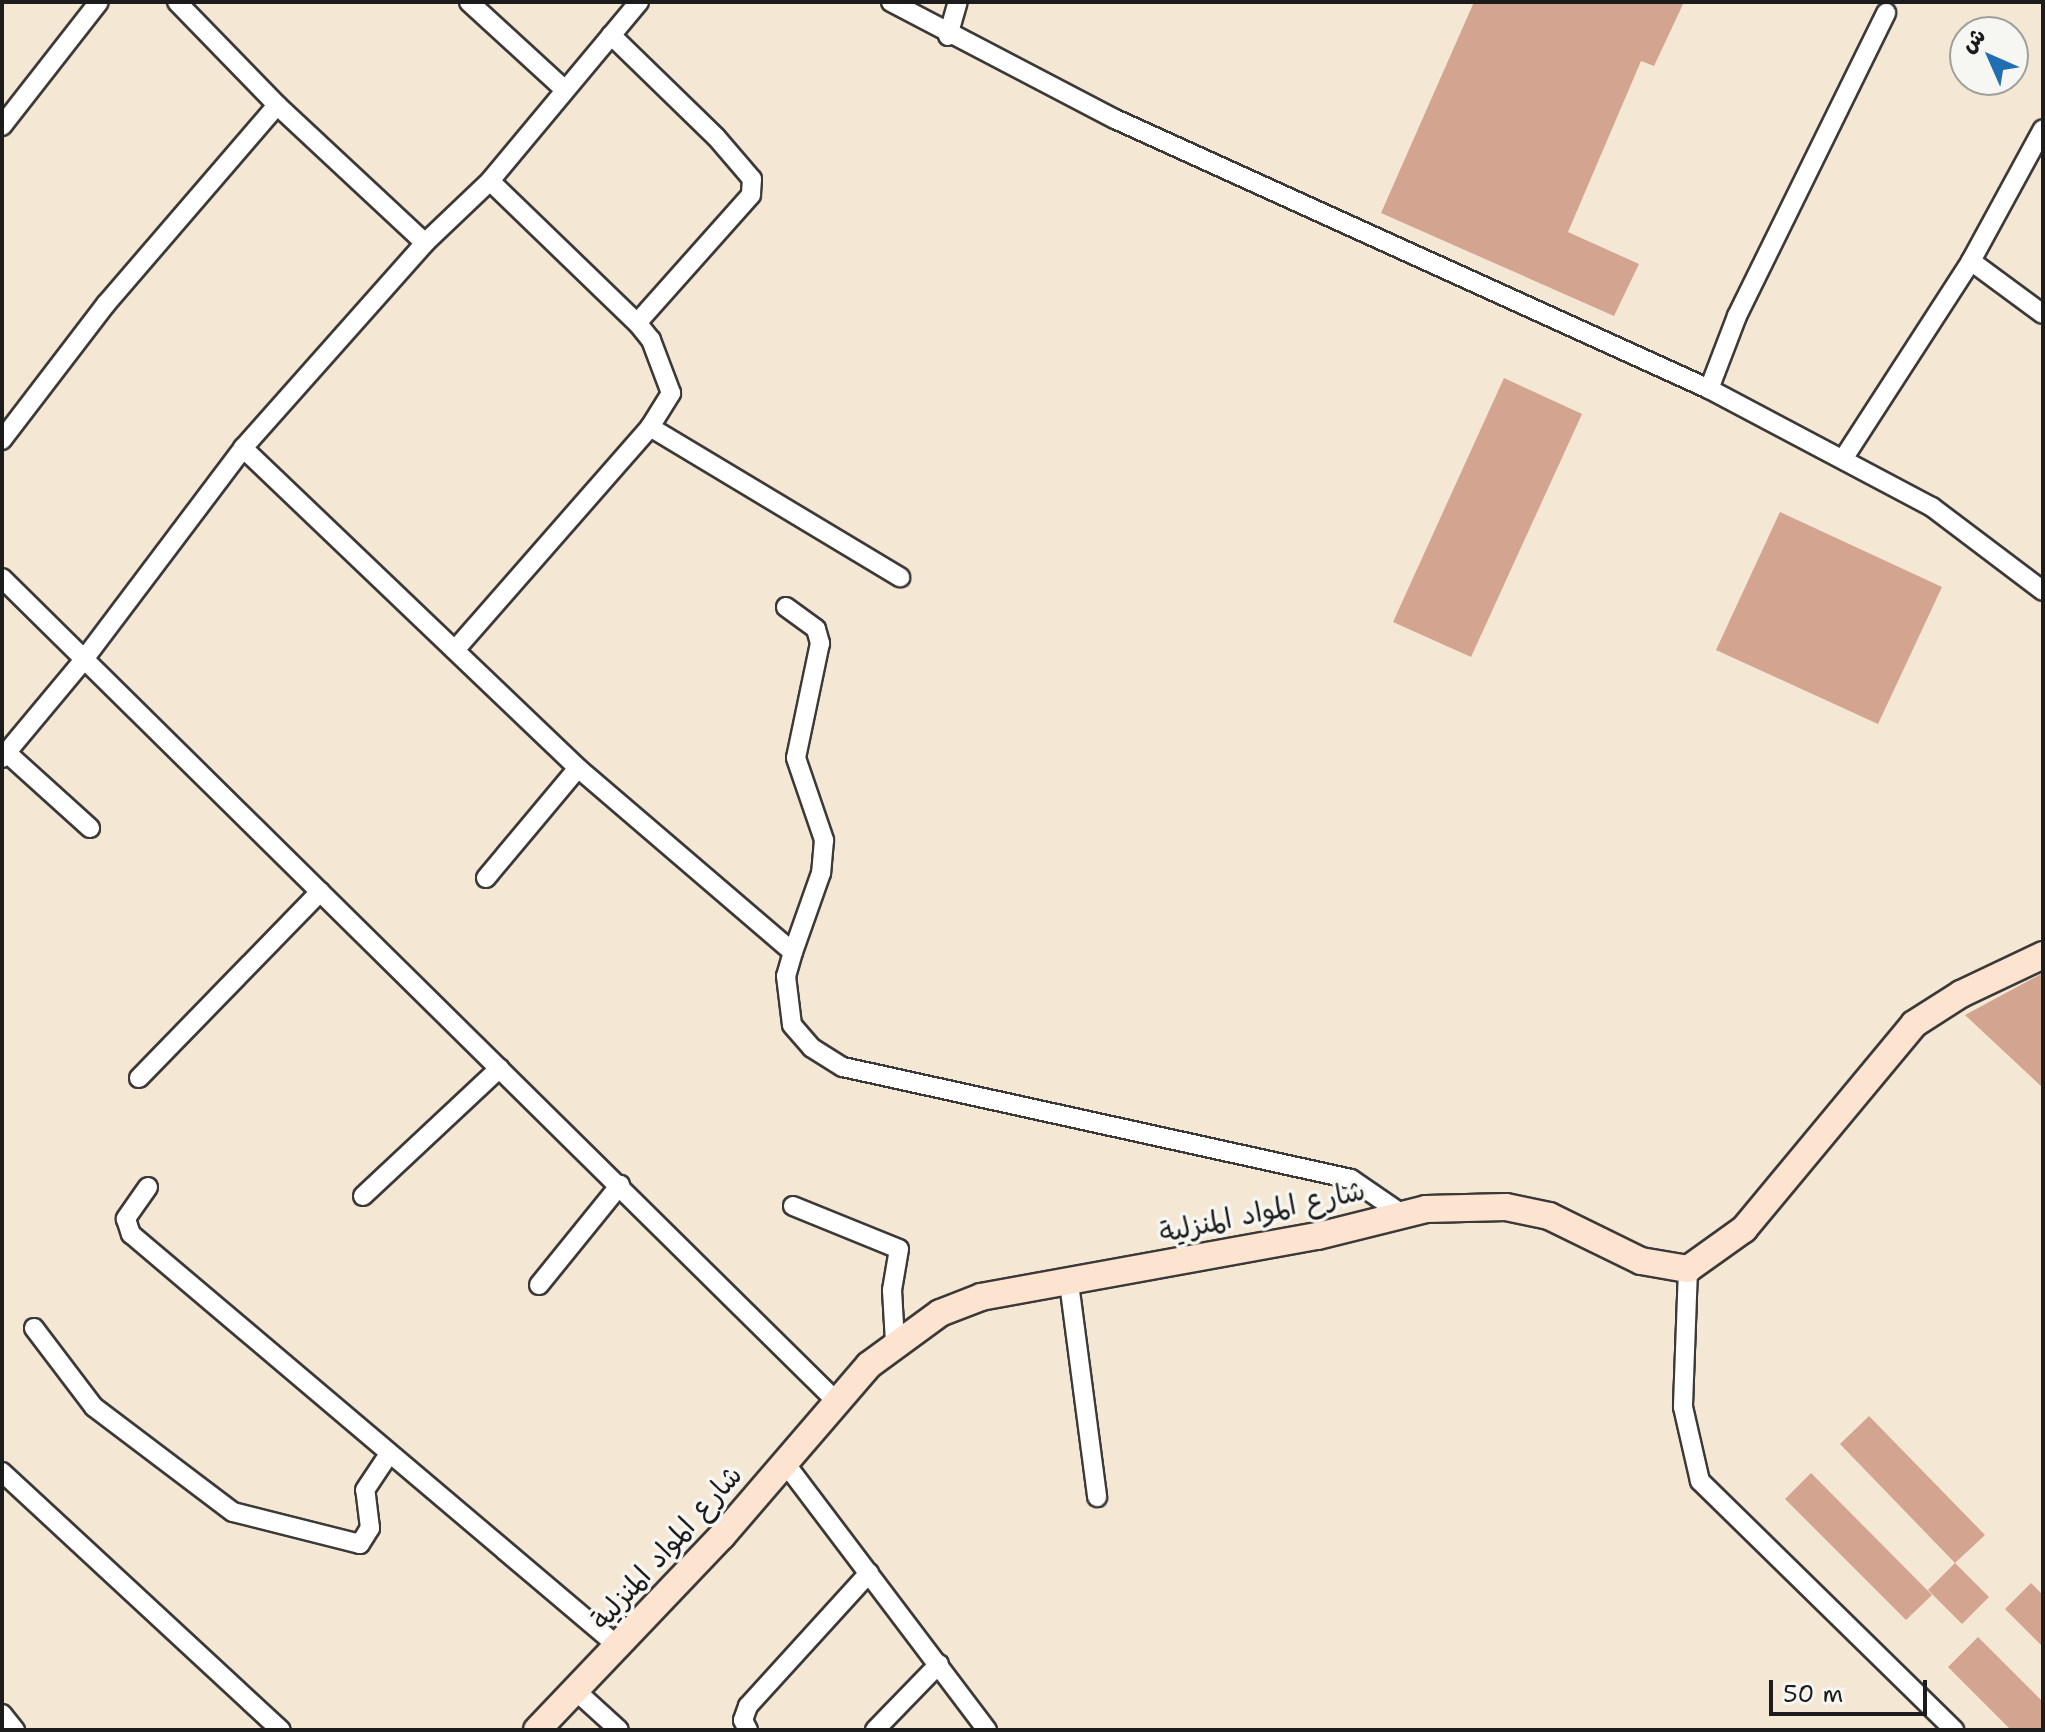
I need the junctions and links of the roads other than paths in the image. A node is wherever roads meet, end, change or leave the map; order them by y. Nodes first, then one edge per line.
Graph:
1 (99, 2) edge
2 (177, 2) edge
3 (469, 2) edge
4 (639, 2) edge
5 (891, 2) edge
6 (958, 2) edge
7 (1886, 13) dead end
8 (611, 35) junction
9 (948, 36) junction
10 (564, 89) junction
11 (277, 105) junction
12 (2, 126) edge
13 (2043, 129) edge
14 (490, 181) junction
15 (425, 243) junction
16 (1971, 261) junction
17 (2043, 314) edge
18 (637, 323) junction
19 (1709, 389) junction
20 (650, 427) junction
21 (2, 440) edge
22 (243, 448) junction
23 (1843, 459) junction
24 (900, 577) dead end
25 (2, 578) edge
26 (2043, 591) edge
27 (786, 607) dead end
28 (455, 650) junction
29 (82, 662) junction
30 (4, 756) edge
31 (578, 768) junction
32 (90, 828) dead end
33 (486, 878) dead end
34 (320, 892) junction
35 (793, 952) junction
36 (2043, 955) edge
37 (500, 1068) junction
38 (139, 1078) dead end
39 (620, 1185) junction
40 (148, 1187) dead end
41 (363, 1196) dead end
42 (793, 1206) dead end
43 (1399, 1212) junction
44 (1688, 1269) junction
45 (1069, 1283) junction
46 (539, 1285) dead end
47 (34, 1328) dead end
48 (895, 1342) junction
49 (837, 1402) junction
50 (389, 1454) junction
51 (785, 1463) junction
52 (2, 1472) edge
53 (1097, 1497) dead end
54 (869, 1573) junction
55 (620, 1648) junction
56 (939, 1664) junction
57 (575, 1690) junction
58 (2, 1714) edge
59 (15, 1730) edge
60 (281, 1730) edge
61 (537, 1730) edge
62 (619, 1730) edge
63 (748, 1730) edge
64 (875, 1730) edge
65 (987, 1730) edge
66 (1954, 1730) edge

1 - 12 street
2 - 11 street
3 - 10 street
4 - 8 street
5 - 9 street
6 - 9 street
7 - 19 street
8 - 10 street
8 - 18 street
9 - 19 street
10 - 14 street
11 - 15 street
11 - 21 street
13 - 16 street
14 - 15 street
14 - 18 street
15 - 22 street
16 - 17 street
16 - 23 street
18 - 20 street
19 - 23 street
20 - 24 street
20 - 28 street
22 - 28 street
22 - 29 street
23 - 26 street
25 - 29 street
27 - 35 street
28 - 31 street
29 - 30 street
29 - 34 street
30 - 32 street
31 - 33 street
31 - 35 street
34 - 37 street
34 - 38 street
35 - 43 street
36 - 44 street
37 - 39 street
37 - 41 street
39 - 46 street
39 - 49 street
40 - 50 street
42 - 48 street
43 - 44 street, شارع المواد المنزلية
43 - 45 street, شارع المواد المنزلية
44 - 66 street
45 - 48 street, شارع المواد المنزلية
45 - 53 street
47 - 50 street
48 - 49 street, شارع المواد المنزلية
49 - 51 street, شارع المواد المنزلية
50 - 55 street
51 - 54 street
51 - 55 street, شارع المواد المنزلية
52 - 60 street
54 - 56 street
54 - 63 street
55 - 57 street, شارع المواد المنزلية
56 - 64 street
56 - 65 street
57 - 61 street, شارع المواد المنزلية
57 - 62 street
58 - 59 street

